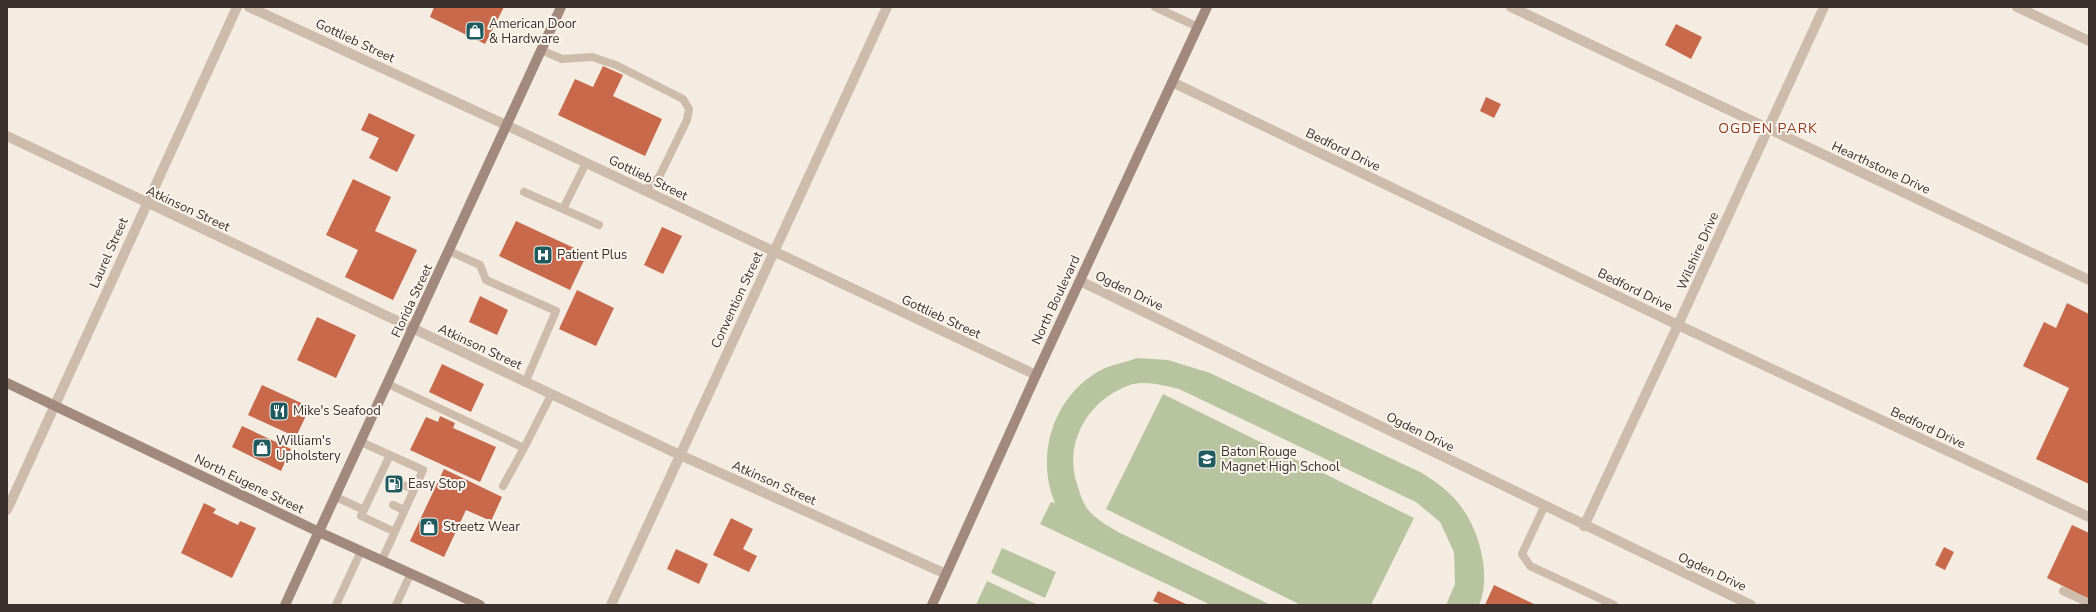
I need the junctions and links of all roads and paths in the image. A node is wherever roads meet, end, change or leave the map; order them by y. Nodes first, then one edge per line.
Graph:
1 (237, 7) edge
2 (249, 7) edge
3 (561, 7) edge
4 (887, 7) edge
5 (1155, 7) edge
6 (1207, 7) edge
7 (1511, 7) edge
8 (1824, 7) edge
9 (2017, 7) edge
10 (1198, 27) junction
11 (2089, 40) edge
12 (541, 50) junction
13 (1172, 82) junction
14 (506, 125) junction
15 (1768, 128) junction
16 (7, 136) edge
17 (586, 163) junction
18 (644, 191) junction
19 (524, 192) dead end
20 (146, 203) junction
21 (563, 209) junction
22 (599, 226) dead end
23 (449, 251) junction
24 (773, 252) junction
25 (2089, 280) edge
26 (1080, 281) junction
27 (1678, 325) junction
28 (413, 330) junction
29 (1036, 375) junction
30 (7, 383) edge
31 (525, 383) junction
32 (388, 384) junction
33 (551, 395) junction
34 (55, 405) junction
35 (361, 442) junction
36 (524, 448) junction
37 (390, 455) junction
38 (680, 455) junction
39 (403, 485) dead end
40 (503, 486) dead end
41 (414, 489) junction
42 (336, 497) junction
43 (393, 505) dead end
44 (1544, 507) junction
45 (7, 510) edge
46 (364, 510) junction
47 (404, 510) junction
48 (2089, 517) edge
49 (1584, 526) junction
50 (319, 532) junction
51 (395, 532) junction
52 (362, 551) junction
53 (382, 560) junction
54 (411, 573) junction
55 (946, 574) junction
56 (2063, 591) dead end
57 (2089, 603) edge
58 (285, 605) edge
59 (336, 605) edge
60 (396, 605) edge
61 (480, 605) edge
62 (611, 605) edge
63 (932, 605) edge
64 (1614, 605) edge
65 (1751, 605) edge

1 - 20 street, Laurel Street
2 - 14 street, Gottlieb Street
3 - 12 street, Florida Street
4 - 24 street, Convention Street
5 - 10 lane
6 - 10 street, North Boulevard
7 - 15 street, Hearthstone Drive
8 - 15 street, Wilshire Drive
9 - 11 street
10 - 13 street, North Boulevard
12 - 14 street, Florida Street
12 - 18 lane
13 - 26 street, North Boulevard
13 - 27 street, Bedford Drive
14 - 17 street, Gottlieb Street
14 - 23 street, Florida Street
15 - 25 street, Hearthstone Drive
15 - 27 street, Wilshire Drive
16 - 20 street, Atkinson Street
17 - 18 street, Gottlieb Street
17 - 21 lane
18 - 24 street, Gottlieb Street
19 - 21 lane
20 - 28 street, Atkinson Street
20 - 34 street, Laurel Street
21 - 22 lane
23 - 28 street, Florida Street
23 - 31 lane
24 - 29 street, Gottlieb Street
24 - 38 street, Convention Street
26 - 29 street, North Boulevard
26 - 44 street, Ogden Drive
27 - 48 street, Bedford Drive
27 - 49 street, Wilshire Drive
28 - 31 street, Atkinson Street
28 - 32 street, Florida Street
29 - 55 street, North Boulevard
30 - 34 street, North Eugene Street
31 - 33 street, Atkinson Street
32 - 35 street, Florida Street
32 - 36 lane
33 - 36 lane
33 - 38 street, Atkinson Street
34 - 45 street, Laurel Street
34 - 50 street, North Eugene Street
35 - 37 lane
35 - 42 street, Florida Street
36 - 40 lane
37 - 41 lane
37 - 46 lane
38 - 55 street, Atkinson Street
38 - 62 street, Convention Street
39 - 41 lane
41 - 47 lane
42 - 46 lane
42 - 50 street, Florida Street
43 - 47 lane
44 - 49 street, Ogden Drive
44 - 64 lane
46 - 51 lane
47 - 51 lane
49 - 65 street, Ogden Drive
50 - 52 street, North Eugene Street
50 - 58 street, Florida Street
51 - 53 lane
52 - 53 street, North Eugene Street
52 - 59 lane
53 - 54 street, North Eugene Street
54 - 60 lane
54 - 61 street, North Eugene Street
55 - 63 street, North Boulevard
56 - 57 lane

